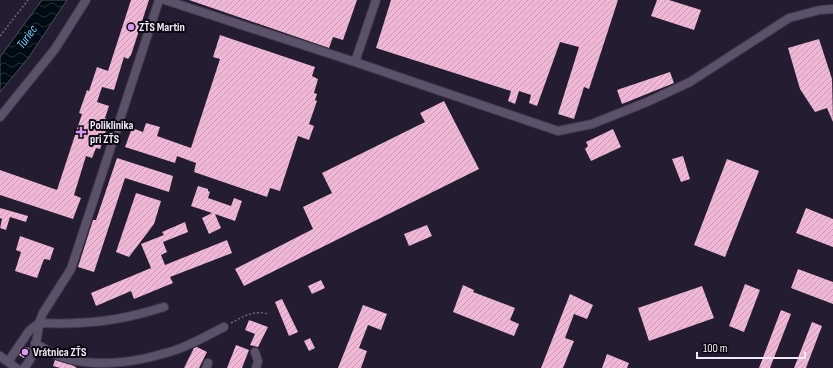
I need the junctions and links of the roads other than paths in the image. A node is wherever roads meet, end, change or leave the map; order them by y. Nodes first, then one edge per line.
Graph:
1 (86, 0) edge
2 (159, 0) edge
3 (164, 0) edge
4 (376, 0) edge
5 (833, 9) edge
6 (355, 62) junction
7 (0, 117) edge
8 (164, 307) dead end
9 (39, 322) junction
10 (224, 327) road end
11 (35, 343) junction
12 (255, 352) dead end
13 (0, 356) edge
14 (10, 366) edge
15 (24, 368) edge
16 (256, 368) edge

1 - 7 street
2 - 9 street
3 - 6 street
4 - 6 street
5 - 6 street
8 - 9 street
9 - 11 street
9 - 14 street
10 - 11 street
11 - 15 street
12 - 16 street
13 - 14 street

